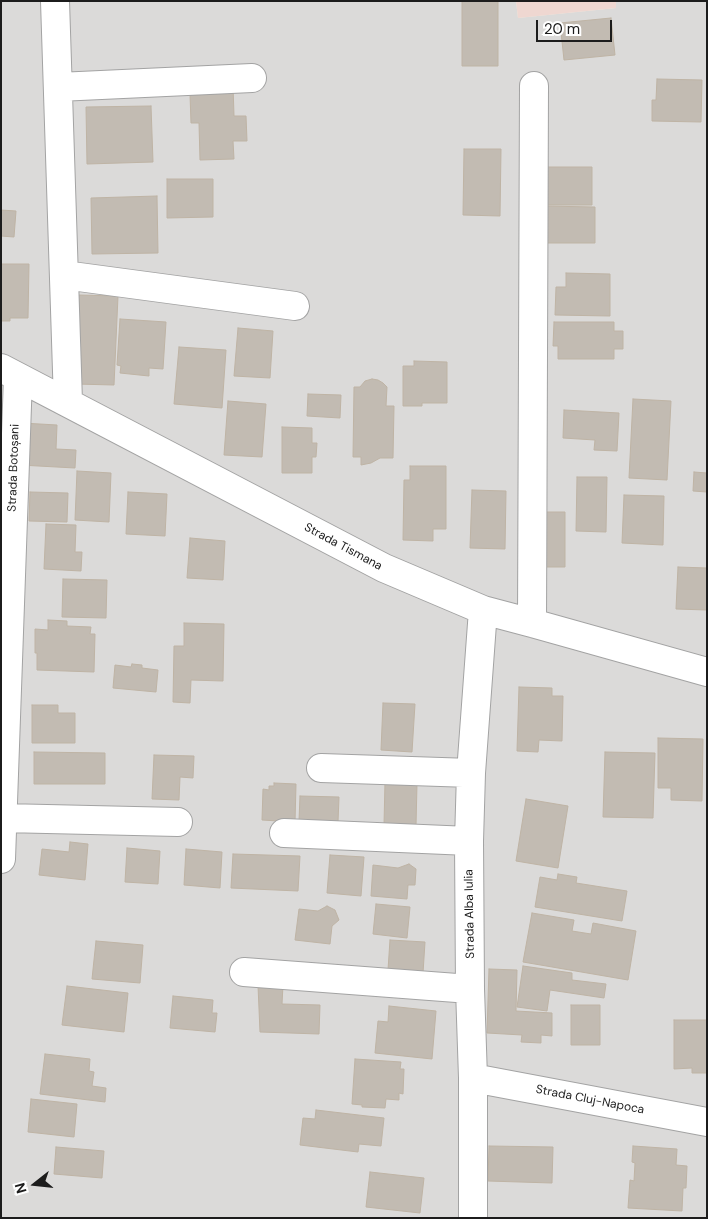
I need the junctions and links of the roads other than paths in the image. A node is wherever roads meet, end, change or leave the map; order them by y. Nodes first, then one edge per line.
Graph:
1 (55, 1) edge
2 (252, 78) dead end
3 (534, 86) dead end
4 (58, 87) junction
5 (64, 275) junction
6 (295, 306) dead end
7 (9, 373) edge
8 (68, 402) junction
9 (483, 610) junction
10 (532, 623) junction
11 (707, 672) edge
12 (320, 768) dead end
13 (471, 773) junction
14 (178, 822) dead end
15 (2, 825) edge
16 (284, 833) dead end
17 (469, 842) junction
18 (1, 859) edge
19 (244, 972) dead end
20 (470, 990) junction
21 (473, 1078) junction
22 (707, 1122) edge
23 (473, 1218) edge

1 - 4 street
2 - 4 street
3 - 10 street
4 - 5 street
5 - 6 street
5 - 8 street
7 - 8 street, Strada Tismana
7 - 15 street, Strada Botoșani
8 - 9 street, Strada Tismana
9 - 10 street, Strada Tismana
9 - 13 street, Strada Alba Iulia
10 - 11 street, Strada Tismana
12 - 13 street
13 - 17 street, Strada Alba Iulia
14 - 15 street
15 - 18 street, Strada Botoșani
16 - 17 street
17 - 20 street, Strada Alba Iulia
19 - 20 street
20 - 21 street, Strada Alba Iulia
21 - 22 street, Strada Cluj-Napoca
21 - 23 street, Strada Alba Iulia

